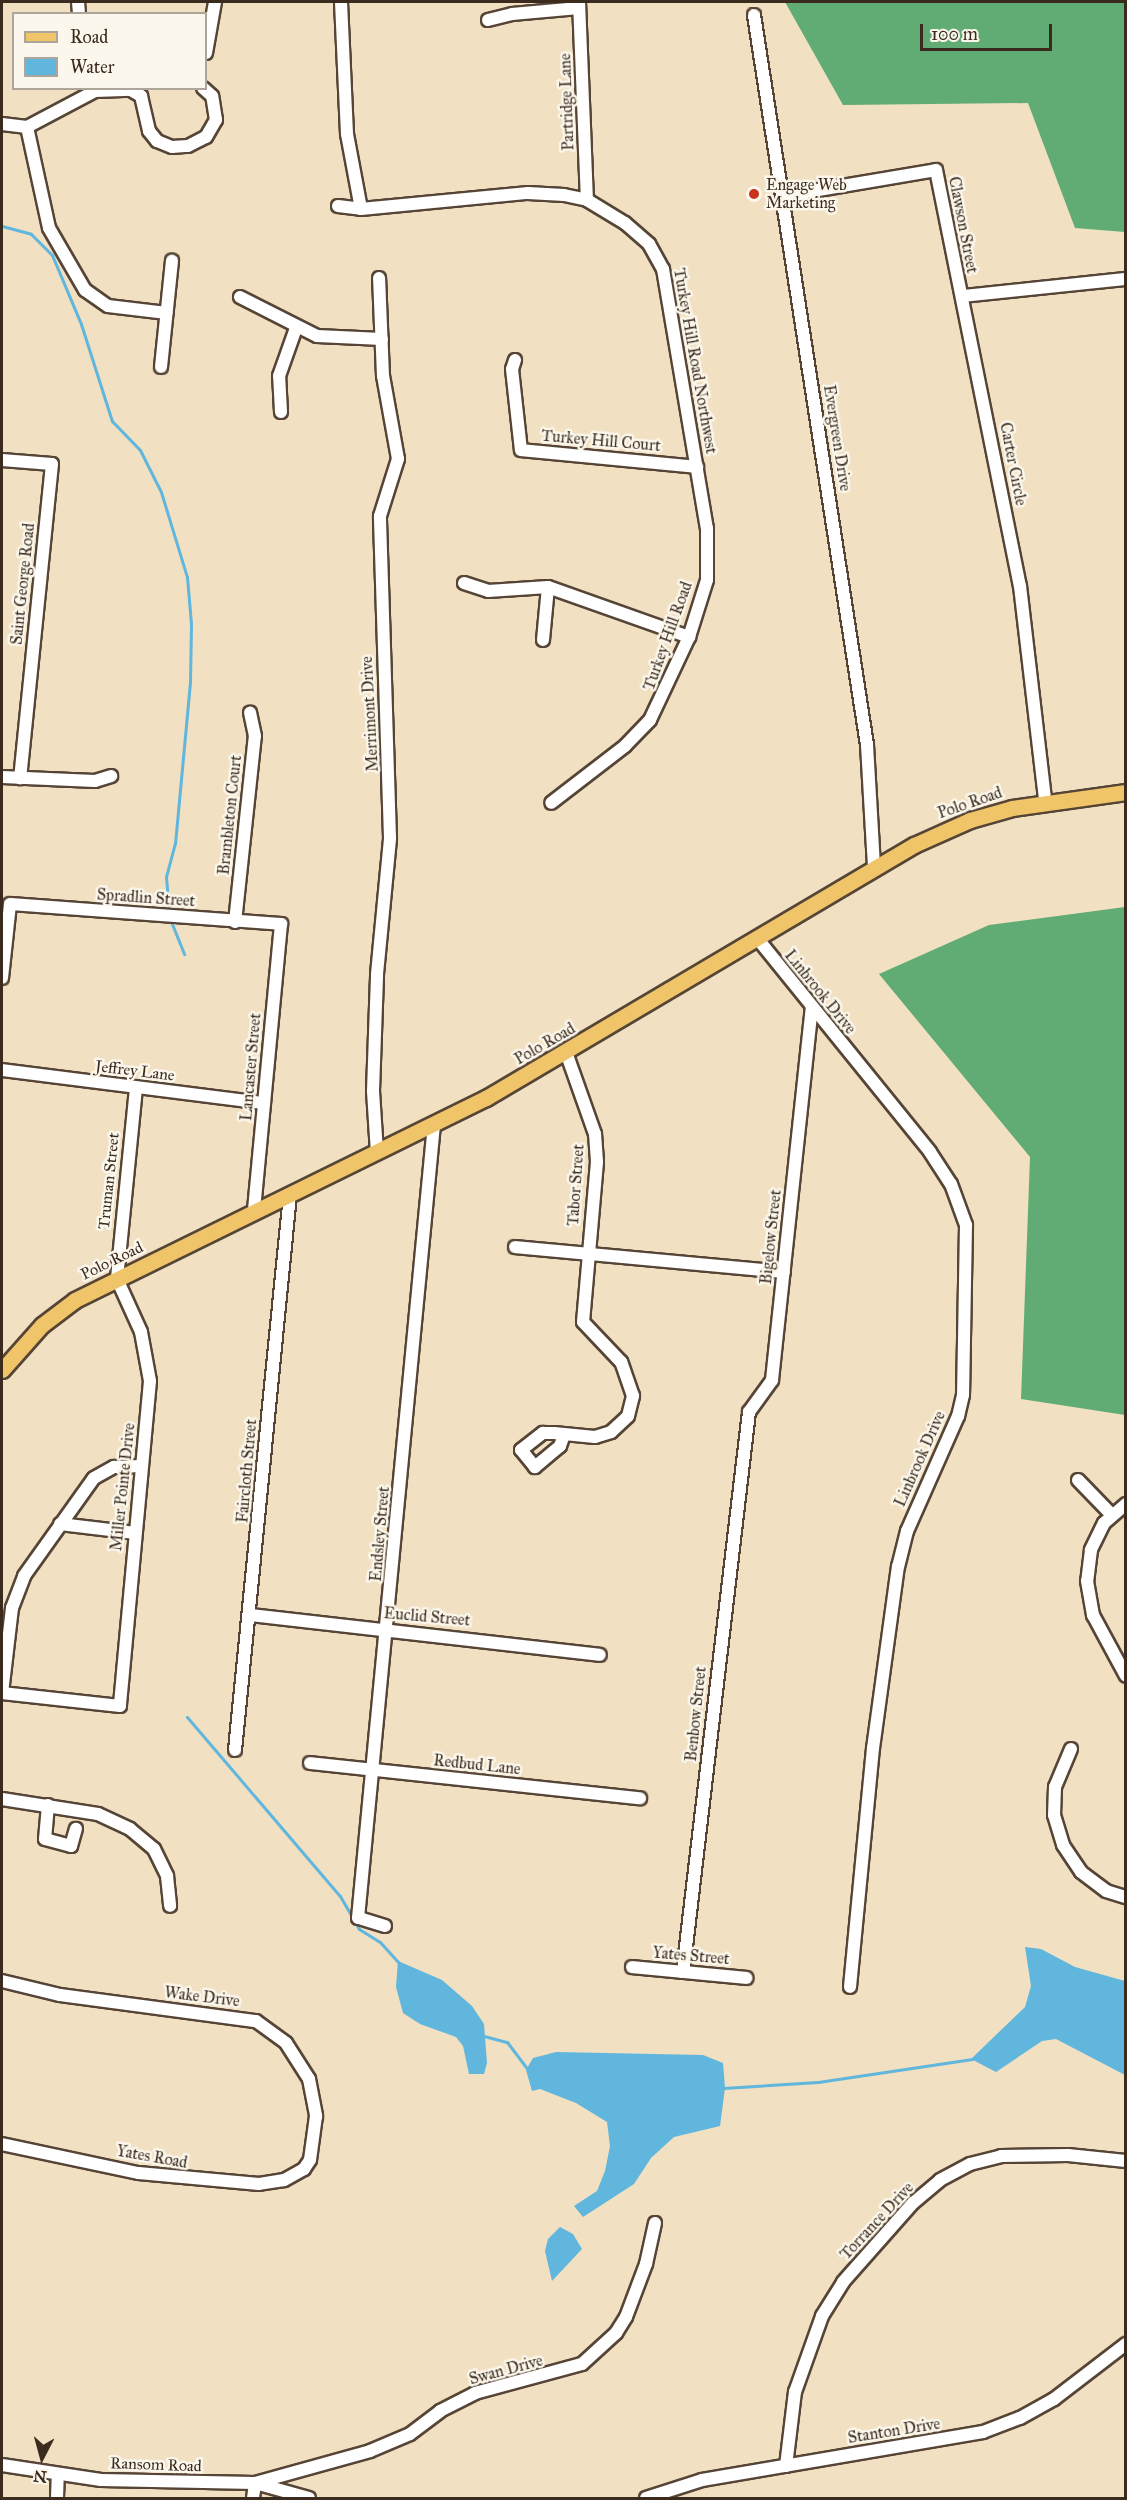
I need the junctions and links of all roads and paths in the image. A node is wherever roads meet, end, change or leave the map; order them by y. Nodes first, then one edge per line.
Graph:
1 (215, 2) edge
2 (341, 2) edge
3 (579, 5) edge
4 (754, 15) dead end
5 (489, 20) dead end
6 (207, 47) edge
7 (94, 90) edge
8 (204, 90) edge
9 (146, 94) edge
10 (2, 124) edge
11 (27, 127) junction
12 (783, 196) junction
13 (587, 200) junction
14 (338, 206) dead end
15 (361, 209) junction
16 (172, 261) dead end
17 (379, 278) dead end
18 (1125, 279) edge
19 (963, 296) junction
20 (240, 297) dead end
21 (167, 313) junction
22 (296, 328) junction
23 (382, 339) junction
24 (515, 360) dead end
25 (161, 367) dead end
26 (280, 412) dead end
27 (2, 460) edge
28 (697, 467) junction
29 (464, 583) dead end
30 (548, 587) junction
31 (689, 637) junction
32 (543, 640) dead end
33 (250, 713) dead end
34 (111, 776) dead end
35 (2, 777) edge
36 (20, 778) junction
37 (1125, 792) edge
38 (1045, 800) junction
39 (551, 803) dead end
40 (874, 867) junction
41 (236, 922) junction
42 (281, 924) joint
43 (757, 938) junction
44 (2, 978) edge
45 (812, 1008) junction
46 (566, 1052) junction
47 (2, 1070) edge
48 (136, 1088) junction
49 (264, 1103) junction
50 (434, 1125) junction
51 (377, 1153) junction
52 (290, 1195) junction
53 (254, 1212) junction
54 (515, 1247) dead end
55 (586, 1254) junction
56 (784, 1272) junction
57 (117, 1279) junction
58 (2, 1370) edge
59 (564, 1435) dead end
60 (743, 1461) joint
61 (141, 1466) junction
62 (1078, 1480) dead end
63 (1125, 1504) edge
64 (1111, 1514) junction
65 (60, 1524) junction
66 (135, 1533) junction
67 (250, 1615) junction
68 (387, 1630) junction
69 (600, 1655) dead end
70 (1125, 1676) edge
71 (1071, 1749) dead end
72 (235, 1750) dead end
73 (310, 1762) dead end
74 (374, 1771) junction
75 (640, 1798) dead end
76 (2, 1799) edge
77 (48, 1805) junction
78 (76, 1829) dead end
79 (1125, 1897) edge
80 (170, 1906) dead end
81 (385, 1926) dead end
82 (632, 1967) dead end
83 (683, 1972) junction
84 (746, 1978) dead end
85 (2, 1981) edge
86 (850, 1987) dead end
87 (2, 2144) edge
88 (1125, 2161) edge
89 (297, 2172) joint
90 (655, 2223) dead end
91 (1125, 2344) edge
92 (2, 2465) edge
93 (786, 2466) junction
94 (58, 2475) junction
95 (255, 2483) junction
96 (57, 2499) edge
97 (253, 2499) edge
98 (309, 2499) edge
99 (646, 2499) edge

1 - 6 street
2 - 15 street
3 - 5 street
3 - 13 street, Partridge Lane
4 - 12 street, Evergreen Drive
7 - 9 street
7 - 11 street
8 - 9 street
10 - 11 street
11 - 21 street
12 - 19 street, Clawson Street
12 - 40 street, Evergreen Drive
13 - 15 street, Turkey Hill Road Northwest
13 - 28 street, Turkey Hill Road Northwest
14 - 15 street, Turkey Hill Road Northwest
16 - 21 street
17 - 23 street, Merrimont Drive
18 - 19 street
19 - 38 street, Carter Circle
20 - 22 street
21 - 25 street
22 - 23 street
22 - 26 street
23 - 51 street, Merrimont Drive
24 - 28 street, Turkey Hill Court
27 - 36 street, Saint George Road
28 - 31 street, Turkey Hill Road
29 - 30 street
30 - 31 street
30 - 32 street
31 - 39 street, Turkey Hill Road
33 - 41 street, Brambleton Court
34 - 36 street
35 - 36 street
37 - 38 main road, Polo Road
38 - 40 main road, Polo Road
40 - 43 main road, Polo Road
41 - 42 street, Spradlin Street
41 - 44 street, Spradlin Street
42 - 49 street, Lancaster Street
43 - 45 street, Linbrook Drive
43 - 46 main road, Polo Road
45 - 56 street, Bigelow Street
45 - 86 street, Linbrook Drive
46 - 50 main road, Polo Road
46 - 55 street, Tabor Street
47 - 48 street, Jeffrey Lane
48 - 49 street, Jeffrey Lane
48 - 57 street, Truman Street
49 - 53 street, Lancaster Street
50 - 51 main road, Polo Road
50 - 68 street, Endsley Street
51 - 52 main road, Polo Road
52 - 53 main road, Polo Road
52 - 67 street, Faircloth Street
53 - 57 main road, Polo Road
54 - 55 street
55 - 56 street
55 - 59 street, Tabor Street
56 - 60 street, Bigelow Street
57 - 58 main road, Polo Road
57 - 61 street, Miller Pointe Drive
60 - 83 street, Benbow Street
61 - 65 street
61 - 66 street, Miller Pointe Drive
62 - 64 street
63 - 64 street
64 - 70 street
65 - 66 street
65 - 66 street, Miller Pointe Drive
67 - 68 street, Euclid Street
67 - 72 street, Faircloth Street
68 - 69 street, Euclid Street
68 - 74 street, Endsley Street
71 - 79 street
73 - 74 street, Redbud Lane
74 - 75 street, Redbud Lane
74 - 81 street, Endsley Street
76 - 77 street
77 - 78 street
77 - 80 street
82 - 83 street, Yates Street
83 - 84 street, Yates Street
85 - 89 street, Wake Drive
87 - 89 street, Yates Road
88 - 93 street, Torrance Drive
90 - 95 street, Swan Drive
91 - 93 street, Stanton Drive
92 - 94 street, Ransom Road
93 - 99 street, Stanton Drive
94 - 95 street, Ransom Road
94 - 96 street
95 - 97 street
95 - 98 street, Ransom Road

